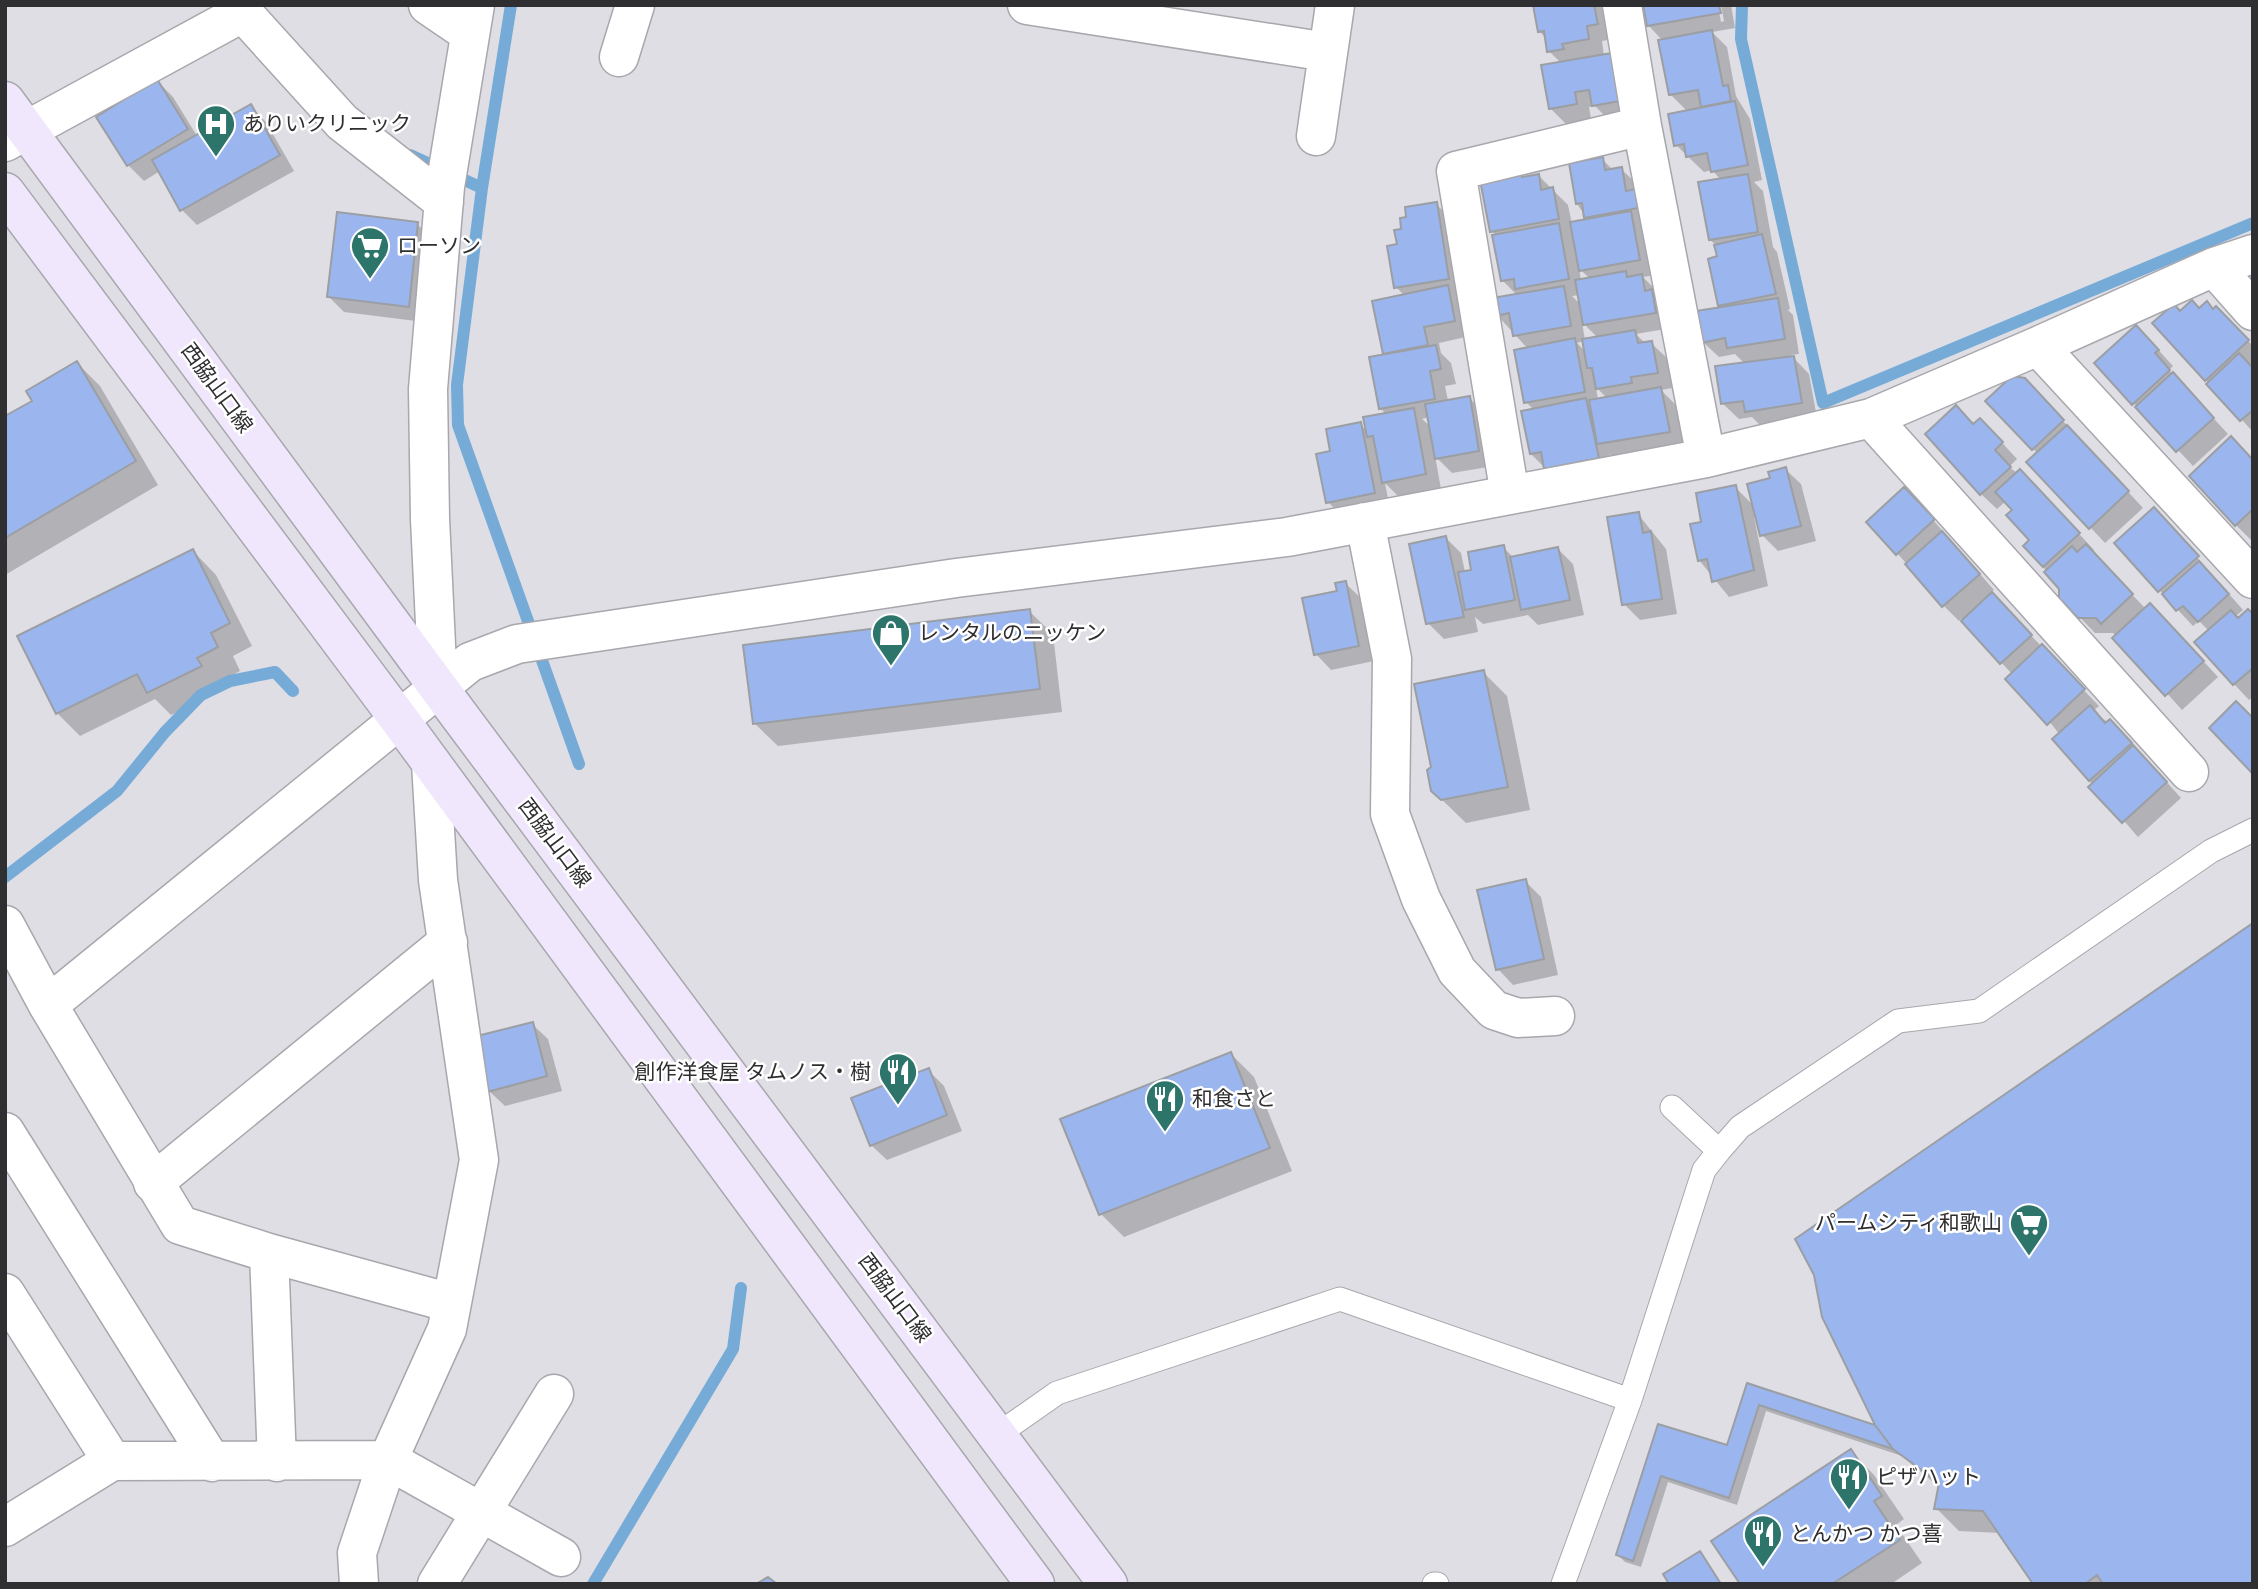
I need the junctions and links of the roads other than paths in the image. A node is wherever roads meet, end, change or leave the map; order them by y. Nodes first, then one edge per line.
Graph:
1 (428, 5) edge
2 (635, 5) edge
3 (1027, 5) edge
4 (1335, 5) edge
5 (1622, 5) edge
6 (239, 9) edge
7 (472, 19) edge
8 (1328, 52) junction
9 (619, 57) dead end
10 (12, 124) edge
11 (1642, 126) junction
12 (1316, 136) dead end
13 (446, 184) junction
14 (5, 192) edge
15 (2253, 254) edge
16 (2214, 267) junction
17 (2253, 311) edge
18 (2038, 346) junction
19 (1871, 418) junction
20 (1706, 458) junction
21 (1510, 495) junction
22 (1365, 522) junction
23 (2253, 579) edge
24 (438, 687) junction
25 (399, 719) junction
26 (431, 763) junction
27 (2189, 772) dead end
28 (2253, 830) edge
29 (5, 925) edge
30 (448, 942) junction
31 (48, 1005) junction
32 (1555, 1016) dead end
33 (1672, 1107) dead end
34 (5, 1132) edge
35 (1719, 1150) junction
36 (153, 1183) junction
37 (269, 1253) junction
38 (5, 1293) edge
39 (451, 1303) junction
40 (554, 1394) dead end
41 (1630, 1400) junction
42 (997, 1434) junction
43 (388, 1460) junction
44 (112, 1461) junction
45 (212, 1462) junction
46 (277, 1462) junction
47 (479, 1511) junction
48 (5, 1527) edge
49 (561, 1557) dead end
50 (359, 1584) edge
51 (437, 1584) edge
52 (1035, 1584) edge
53 (1108, 1584) edge
54 (1563, 1584) edge

1 - 7 street
2 - 9 street
3 - 8 street
4 - 8 street
5 - 11 street
6 - 10 street
6 - 13 street
7 - 13 street
8 - 12 street
10 - 24 street, 西脇山口線
11 - 20 street
11 - 21 street
13 - 24 street
14 - 25 street
15 - 16 street
16 - 17 street
16 - 18 street
18 - 19 street
18 - 23 street
19 - 20 street
19 - 27 street
20 - 21 street
21 - 22 street
22 - 24 street
22 - 32 street
24 - 25 street
24 - 42 street, 西脇山口線
25 - 26 street
25 - 31 street
26 - 30 street
26 - 52 street
28 - 35 lane
29 - 31 street
30 - 36 street
30 - 39 street
31 - 36 street
33 - 35 lane
34 - 45 street
35 - 41 lane
36 - 37 street
37 - 39 street
37 - 46 street
38 - 44 street
39 - 43 street
40 - 47 street
41 - 42 lane
41 - 54 lane
42 - 53 street, 西脇山口線
43 - 46 street
43 - 47 street
43 - 50 street
44 - 45 street
44 - 48 street
45 - 46 street
47 - 49 street
47 - 51 street

